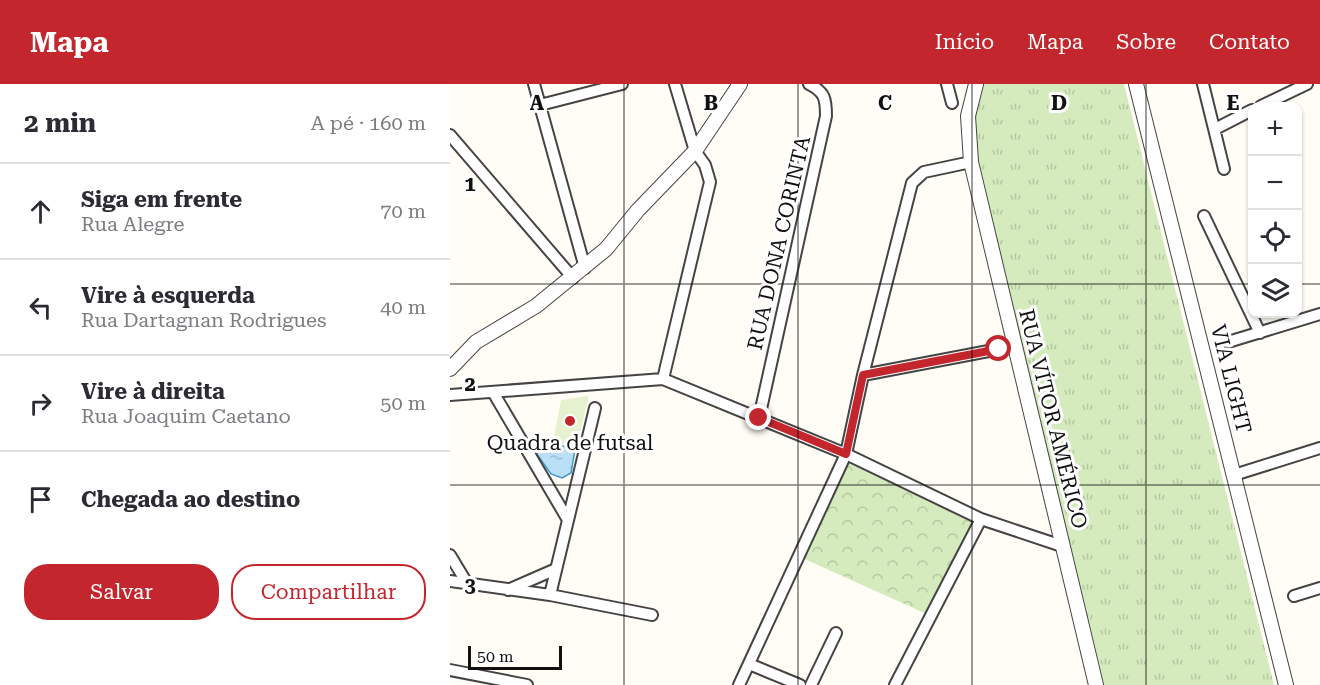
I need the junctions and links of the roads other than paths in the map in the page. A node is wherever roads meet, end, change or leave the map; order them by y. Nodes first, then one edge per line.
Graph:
1 (534, 84) edge
2 (622, 84) edge
3 (675, 84) edge
4 (740, 84) edge
5 (809, 84) edge
6 (947, 84) edge
7 (976, 84) edge
8 (1136, 84) edge
9 (1203, 84) edge
10 (1307, 84) edge
11 (606, 86) edge
12 (1269, 102) edge
13 (952, 103) dead end
14 (540, 105) junction
15 (1248, 112) edge
16 (1215, 129) junction
17 (450, 135) edge
18 (695, 151) junction
19 (970, 162) junction
20 (1224, 169) dead end
21 (1203, 216) dead end
22 (585, 268) junction
23 (573, 278) junction
24 (1320, 314) edge
25 (1260, 333) junction
26 (1228, 342) dead end
27 (999, 349) dead end
28 (450, 369) edge
29 (863, 375) junction
30 (663, 379) junction
31 (494, 392) junction
32 (450, 395) edge
33 (595, 408) dead end
34 (759, 418) junction
35 (1320, 448) edge
36 (846, 454) junction
37 (1234, 475) junction
38 (981, 519) junction
39 (568, 520) junction
40 (1062, 546) junction
41 (450, 555) edge
42 (556, 569) junction
43 (450, 581) edge
44 (468, 585) junction
45 (1320, 588) edge
46 (508, 590) junction
47 (550, 595) junction
48 (1294, 596) dead end
49 (652, 615) dead end
50 (836, 633) dead end
51 (749, 664) junction
52 (450, 670) edge
53 (527, 685) edge
54 (739, 685) edge
55 (800, 685) edge
56 (811, 685) edge
57 (896, 685) edge
58 (1096, 685) edge
59 (1286, 685) edge

1 - 14 street
2 - 11 street
3 - 18 street
4 - 18 street
5 - 34 street, RUA DONA CORINTA
6 - 13 street
7 - 19 street
8 - 37 street, VIA LIGHT
9 - 16 street
10 - 12 street
11 - 14 street
14 - 22 street
15 - 16 street
16 - 20 street
17 - 23 street
18 - 22 street
18 - 30 street
19 - 29 street
19 - 40 street, RUA VÍTOR AMÉRICO
21 - 25 street
22 - 23 street
23 - 28 street
24 - 25 street
25 - 26 street
27 - 29 street
29 - 36 street
30 - 31 street
30 - 34 street
31 - 32 street
31 - 39 street
33 - 39 street
34 - 36 street
35 - 37 street
36 - 38 street
36 - 51 street
37 - 59 street, VIA LIGHT
38 - 40 street
38 - 57 street
39 - 42 street
40 - 58 street, RUA VÍTOR AMÉRICO
41 - 44 street
42 - 46 street
42 - 47 street
43 - 44 street
44 - 46 street
45 - 48 street
46 - 47 street
47 - 49 street
50 - 56 street
51 - 54 street
51 - 55 street
52 - 53 street

